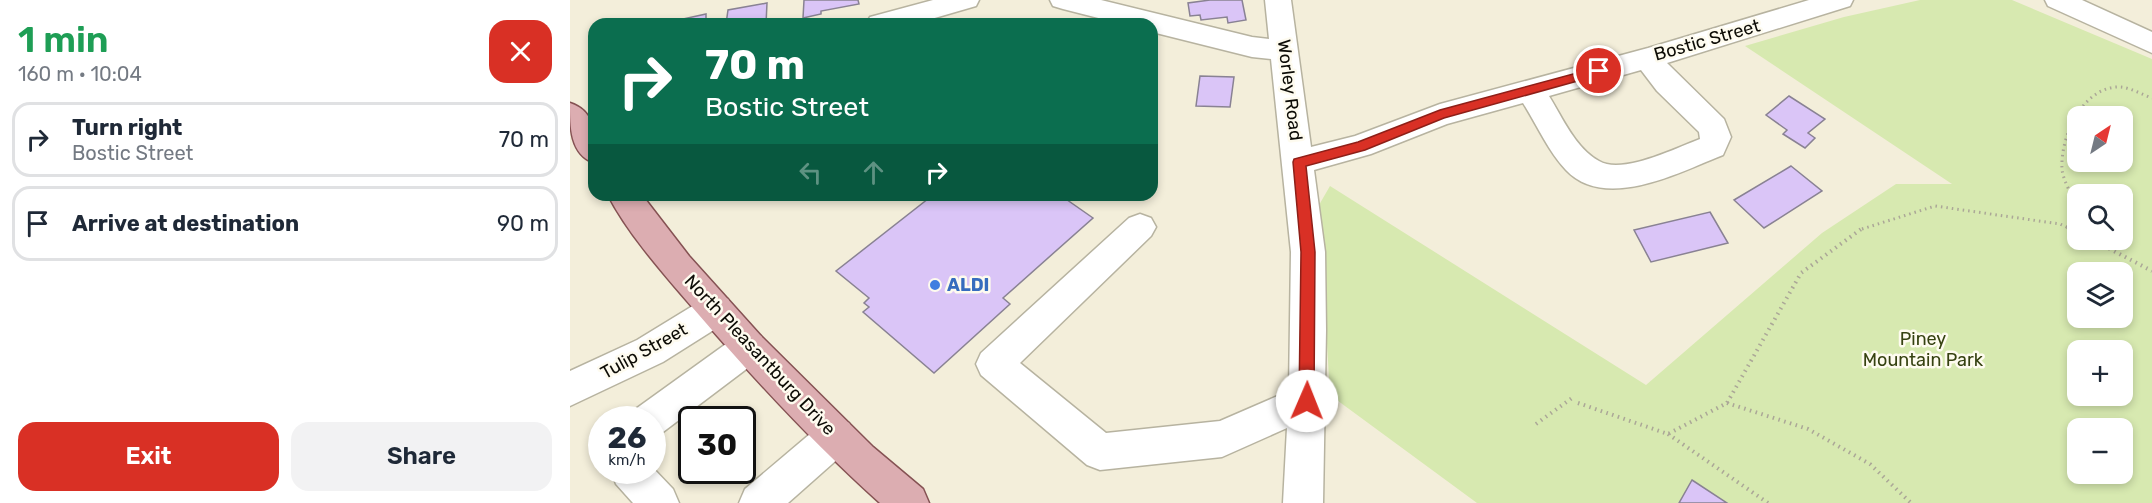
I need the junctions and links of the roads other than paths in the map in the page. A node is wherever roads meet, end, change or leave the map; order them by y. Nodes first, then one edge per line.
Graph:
1 (966, 0) edge
2 (1063, 0) edge
3 (1278, 0) edge
4 (1840, 0) edge
5 (2058, 0) edge
6 (902, 18) edge
7 (1135, 18) edge
8 (1158, 24) edge
9 (2152, 43) edge
10 (1285, 50) junction
11 (1647, 58) junction
12 (1530, 90) junction
13 (570, 114) edge
14 (588, 142) edge
15 (1299, 162) junction
16 (628, 201) edge
17 (1140, 227) dead end
18 (716, 310) junction
19 (749, 347) junction
20 (570, 389) edge
21 (1307, 401) junction
22 (666, 408) edge
23 (836, 436) junction
24 (641, 484) edge
25 (899, 500) edge
26 (658, 503) edge
27 (759, 503) edge
28 (1303, 503) edge

1 - 6 street
2 - 7 street
3 - 10 street, Worley Road
4 - 11 street, Bostic Street
5 - 9 street
8 - 10 street
10 - 15 street, Worley Road
11 - 12 street, Bostic Street
11 - 12 street
12 - 15 street, Bostic Street
13 - 14 main road
15 - 21 street, Worley Road
16 - 18 main road, North Pleasantburg Drive
17 - 21 street
18 - 19 main road, North Pleasantburg Drive
18 - 20 street, Tulip Street
19 - 22 street
19 - 23 main road, North Pleasantburg Drive
21 - 28 street, Worley Road
23 - 25 main road, North Pleasantburg Drive
23 - 27 street
24 - 26 street

